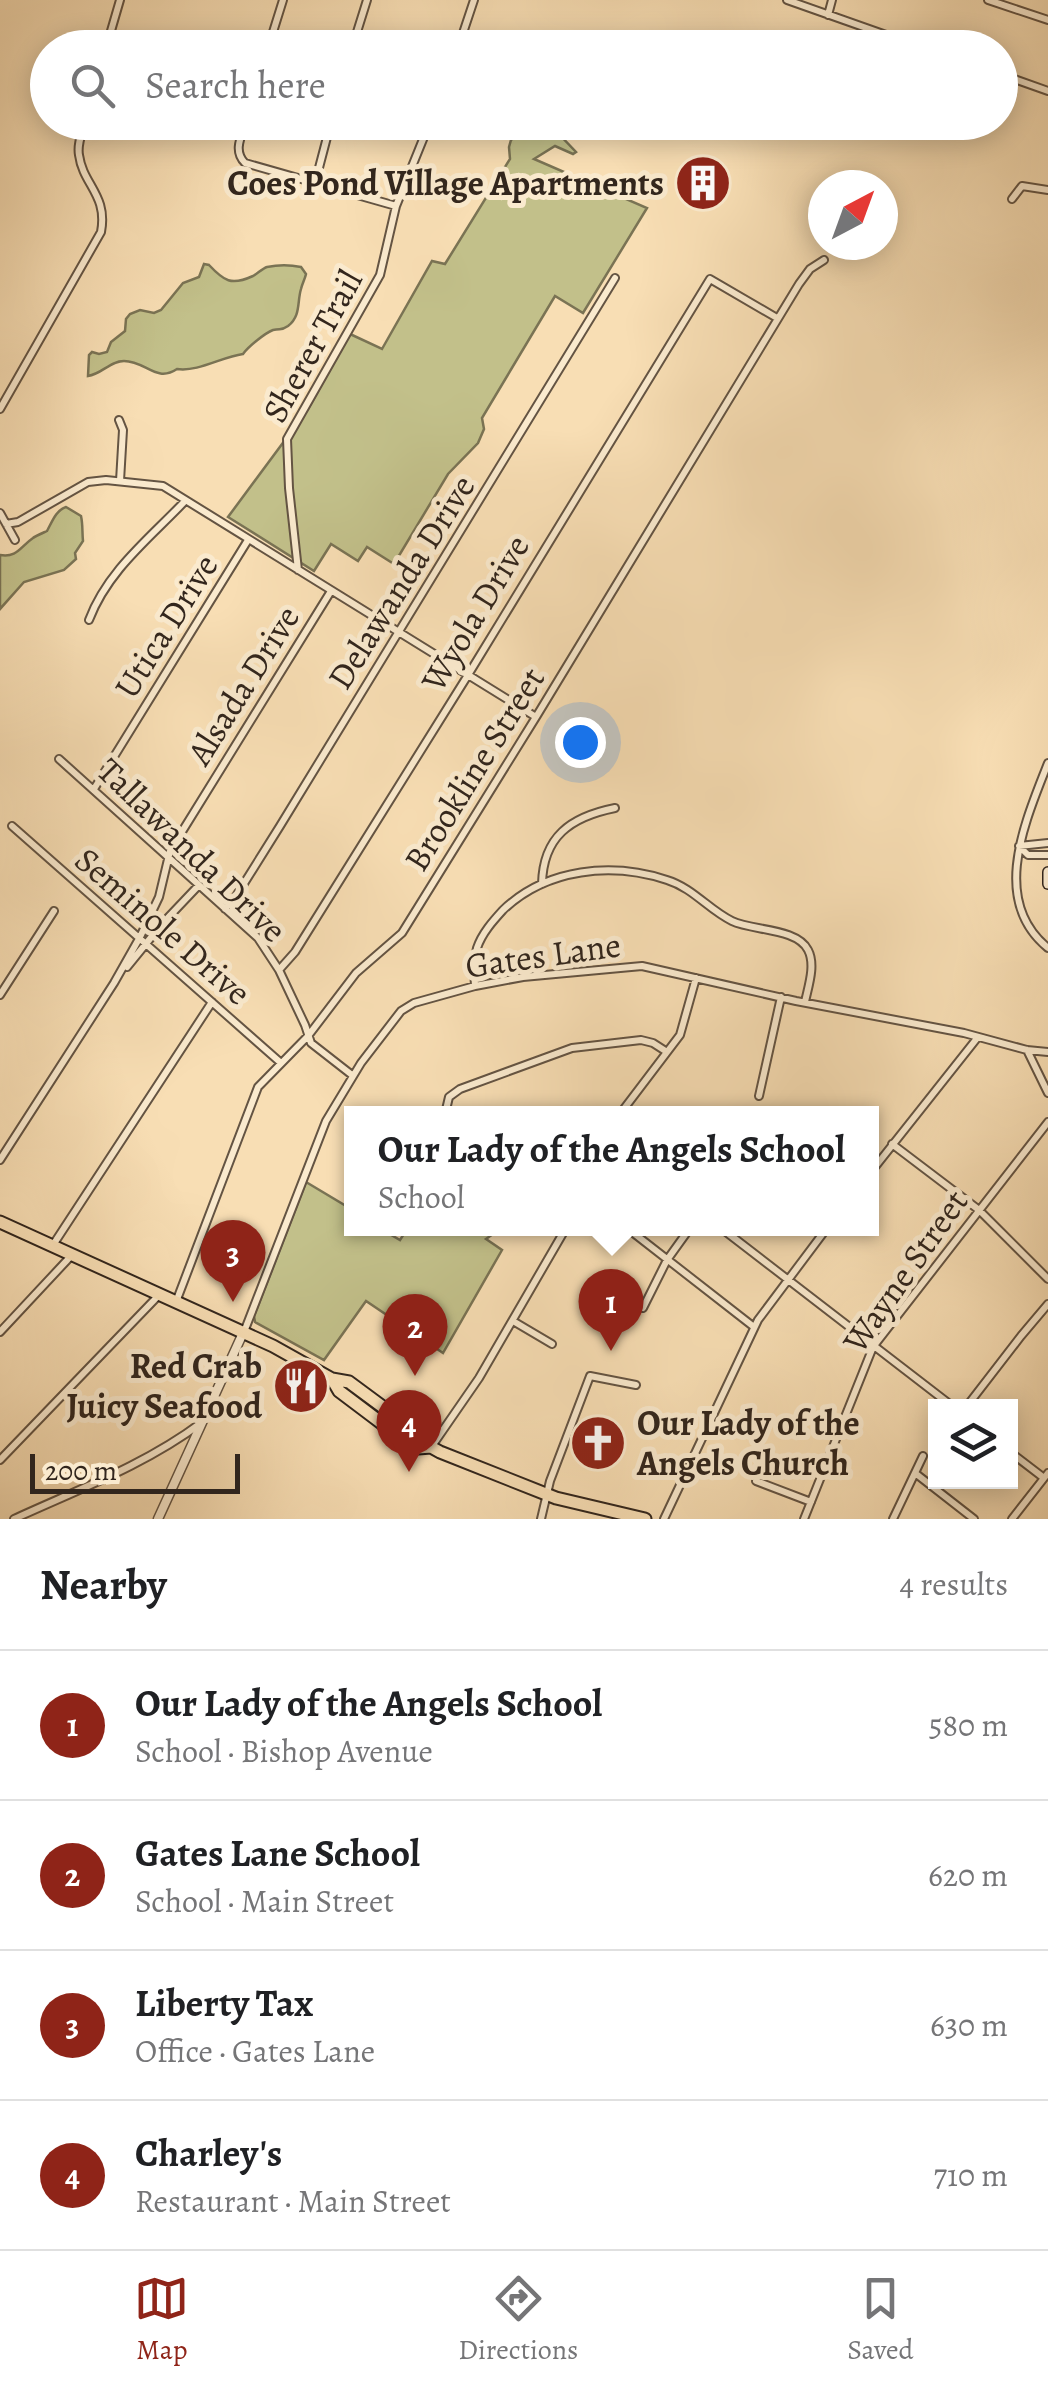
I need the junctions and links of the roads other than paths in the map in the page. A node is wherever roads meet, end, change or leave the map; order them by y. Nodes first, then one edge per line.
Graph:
1 (120, 0) edge
2 (282, 0) edge
3 (367, 0) edge
4 (474, 0) edge
5 (787, 0) edge
6 (832, 0) edge
7 (988, 0) edge
8 (828, 14) junction
9 (1048, 20) edge
10 (111, 30) edge
11 (273, 30) edge
12 (358, 30) edge
13 (464, 30) edge
14 (873, 30) edge
15 (1018, 80) edge
16 (1048, 91) edge
17 (81, 140) edge
18 (241, 140) edge
19 (326, 140) edge
20 (423, 140) edge
21 (316, 182) junction
22 (1048, 190) edge
23 (1012, 199) dead end
24 (396, 206) junction
25 (824, 260) dead end
26 (615, 278) dead end
27 (778, 318) junction
28 (0, 409) edge
29 (119, 420) dead end
30 (120, 481) junction
31 (185, 500) junction
32 (0, 514) edge
33 (6, 524) junction
34 (15, 540) dead end
35 (248, 540) junction
36 (298, 571) junction
37 (331, 591) junction
38 (90, 620) dead end
39 (400, 633) junction
40 (468, 675) junction
41 (536, 717) junction
42 (60, 759) dead end
43 (1048, 762) edge
44 (94, 789) junction
45 (614, 808) dead end
46 (12, 826) dead end
47 (1048, 843) edge
48 (1020, 846) junction
49 (1048, 855) edge
50 (168, 858) junction
51 (1048, 872) edge
52 (542, 884) junction
53 (1048, 884) edge
54 (199, 886) junction
55 (226, 909) junction
56 (54, 911) dead end
57 (143, 940) junction
58 (1048, 948) edge
59 (279, 970) junction
60 (696, 978) junction
61 (475, 986) junction
62 (0, 995) edge
63 (781, 997) junction
64 (212, 1002) junction
65 (805, 1002) junction
66 (308, 1036) junction
67 (978, 1037) junction
68 (1027, 1050) junction
69 (667, 1052) junction
70 (1048, 1052) edge
71 (281, 1064) junction
72 (352, 1075) junction
73 (1048, 1092) edge
74 (759, 1096) dead end
75 (447, 1106) edge
76 (626, 1106) edge
77 (1048, 1122) edge
78 (892, 1144) junction
79 (0, 1160) edge
80 (879, 1161) edge
81 (979, 1210) junction
82 (0, 1222) edge
83 (561, 1236) edge
84 (636, 1236) edge
85 (684, 1236) edge
86 (731, 1236) edge
87 (821, 1236) edge
88 (52, 1246) junction
89 (73, 1255) junction
90 (667, 1260) junction
91 (1048, 1279) edge
92 (788, 1280) junction
93 (160, 1294) junction
94 (176, 1302) junction
95 (1048, 1304) edge
96 (643, 1308) dead end
97 (513, 1321) junction
98 (754, 1327) junction
99 (0, 1332) edge
100 (243, 1333) junction
101 (552, 1344) dead end
102 (873, 1346) junction
103 (636, 1385) dead end
104 (943, 1399) edge
105 (972, 1399) edge
106 (200, 1422) junction
107 (431, 1447) junction
108 (923, 1456) dead end
109 (1018, 1457) edge
110 (0, 1460) edge
111 (915, 1473) junction
112 (1046, 1476) edge
113 (756, 1480) dead end
114 (548, 1494) junction
115 (810, 1502) junction
116 (14, 1519) edge
117 (158, 1519) edge
118 (542, 1519) edge
119 (645, 1519) edge
120 (664, 1519) edge
121 (804, 1519) edge
122 (893, 1519) edge
123 (974, 1519) edge
124 (1012, 1519) edge

1 - 10 street
2 - 11 street
3 - 12 street
4 - 13 street
5 - 8 street
6 - 8 street
7 - 9 street
8 - 14 street
15 - 16 street
17 - 28 street
18 - 21 street
19 - 21 street
20 - 24 street, Sherer Trail
21 - 24 street
22 - 23 street
24 - 36 street, Sherer Trail
25 - 27 street, Brookline Street
26 - 39 street, Delawanda Drive
27 - 40 street, Wyola Drive
27 - 41 street, Brookline Street
29 - 30 street
30 - 31 street
30 - 33 street
31 - 35 street
31 - 38 street
32 - 33 street
33 - 34 street
35 - 36 street
35 - 44 street, Utica Drive
36 - 37 street
37 - 39 street
37 - 50 street, Alsada Drive
39 - 40 street
39 - 55 street, Delawanda Drive
40 - 41 street
40 - 59 street, Wyola Drive
41 - 66 street, Brookline Street
42 - 44 street, Tallawanda Drive
43 - 48 street
44 - 50 street, Tallawanda Drive
45 - 52 street
46 - 57 street, Seminole Drive
47 - 48 street
48 - 49 street
48 - 58 street
50 - 54 street, Tallawanda Drive
50 - 57 street, Alsada Drive
51 - 53 main road
52 - 61 street
52 - 65 street
54 - 55 street, Tallawanda Drive
54 - 57 street
55 - 59 street, Tallawanda Drive
56 - 62 street
57 - 64 street, Seminole Drive
57 - 79 street
59 - 66 street, Tallawanda Drive
60 - 61 street, Gates Lane
60 - 63 street, Gates Lane
60 - 69 street
61 - 72 street, Gates Lane
63 - 65 street, Gates Lane
63 - 74 street
64 - 71 street, Seminole Drive
64 - 88 street
65 - 67 street, Gates Lane
66 - 71 street, Brookline Street
66 - 72 street, Tallawanda Drive
67 - 68 street, Gates Lane
67 - 78 street
68 - 70 street, Gates Lane
68 - 73 street
69 - 75 street
69 - 76 street
71 - 94 street, Brookline Street
72 - 100 street, Gates Lane
77 - 81 street, Wayne Street
78 - 80 street
78 - 81 street
81 - 91 street
81 - 102 street, Wayne Street
82 - 88 highway
83 - 97 street
84 - 90 street
85 - 90 street
86 - 92 street
87 - 92 street
88 - 89 highway
89 - 93 highway
89 - 99 street
90 - 96 street
90 - 98 street
92 - 98 street
92 - 102 street
93 - 94 highway
93 - 110 street
94 - 100 highway
95 - 105 street
97 - 101 street
97 - 107 street
98 - 120 street
100 - 106 street
100 - 107 highway
102 - 104 street
102 - 115 street, Wayne Street
103 - 114 street
106 - 116 street
106 - 117 street
107 - 114 highway
108 - 111 street
109 - 112 street
111 - 122 street
111 - 123 street
112 - 124 street
113 - 115 street
114 - 118 street
114 - 119 highway
115 - 121 street, Wayne Street

